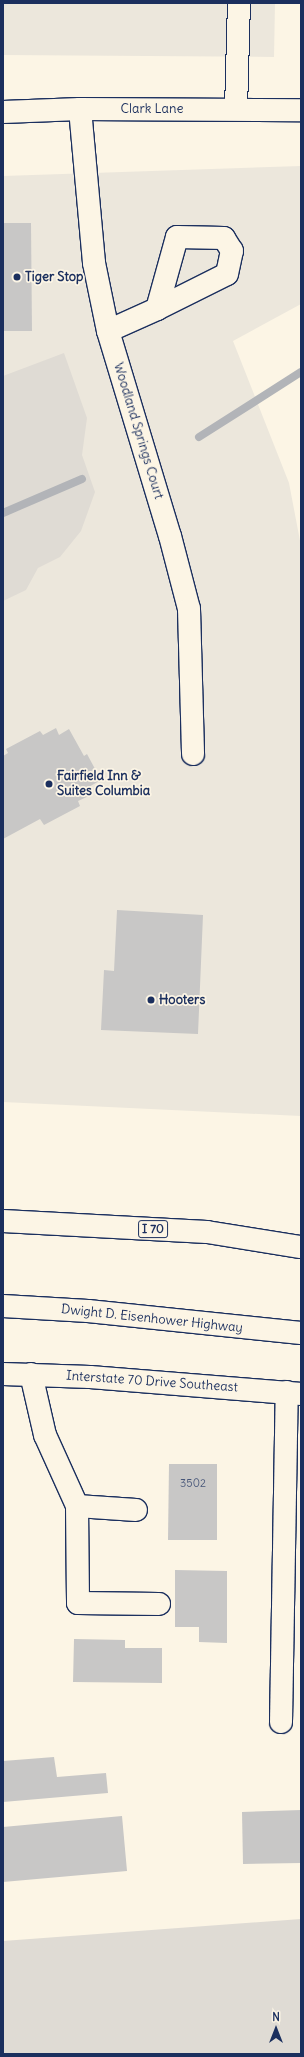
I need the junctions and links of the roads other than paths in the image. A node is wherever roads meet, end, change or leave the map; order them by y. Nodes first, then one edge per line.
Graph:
1 (239, 3) edge
2 (80, 109) junction
3 (236, 109) junction
4 (301, 110) edge
5 (3, 112) edge
6 (157, 309) dead end
7 (108, 331) junction
8 (193, 754) dead end
9 (3, 1221) edge
10 (301, 1247) edge
11 (3, 1306) edge
12 (301, 1333) edge
13 (3, 1374) edge
14 (31, 1374) junction
15 (294, 1393) edge
16 (77, 1506) junction
17 (136, 1510) dead end
18 (159, 1604) dead end
19 (281, 1722) dead end

1 - 3 main road
2 - 3 main road, Clark Lane
2 - 5 main road, Clark Lane
2 - 7 main road, Woodland Springs Court
3 - 4 main road, Clark Lane
6 - 7 main road
7 - 8 main road, Woodland Springs Court
9 - 10 main road, I 70
11 - 12 main road, Dwight D. Eisenhower Highway
13 - 14 main road, Interstate 70 Drive Southeast
14 - 15 main road, Interstate 70 Drive Southeast
14 - 16 main road
15 - 19 main road
16 - 17 main road
16 - 18 main road

